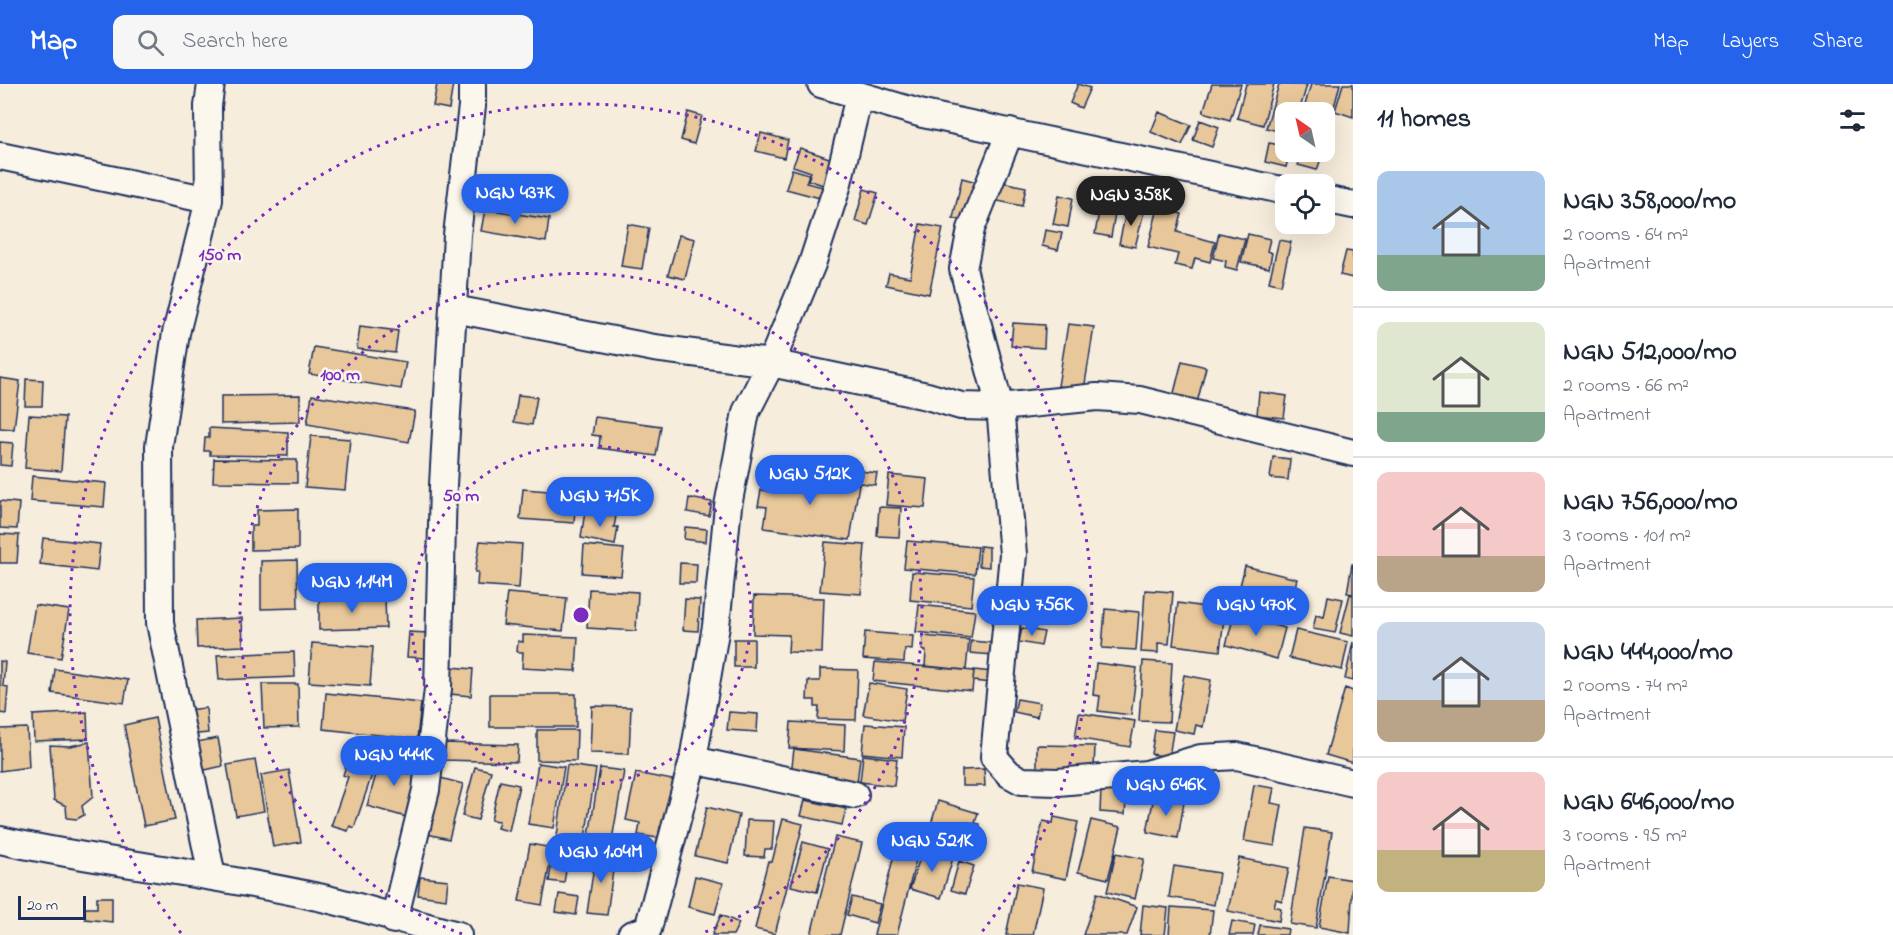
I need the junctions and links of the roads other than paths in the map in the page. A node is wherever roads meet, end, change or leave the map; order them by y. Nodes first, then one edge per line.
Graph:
1 (211, 84) edge
2 (472, 84) edge
3 (821, 84) edge
4 (859, 96) junction
5 (1011, 132) junction
6 (0, 156) edge
7 (1275, 189) edge
8 (209, 200) junction
9 (1335, 201) edge
10 (1353, 205) edge
11 (454, 309) junction
12 (771, 363) junction
13 (1000, 407) junction
14 (1353, 453) edge
15 (693, 760) junction
16 (1353, 783) edge
17 (855, 795) dead end
18 (0, 840) edge
19 (212, 876) junction
20 (394, 920) junction
21 (644, 933) edge
22 (458, 935) edge

1 - 8 street
2 - 11 street
3 - 4 street
4 - 5 street
4 - 12 street
5 - 7 street
5 - 13 street
6 - 8 street
8 - 19 street
9 - 10 street
11 - 12 street
11 - 20 street
12 - 13 street
12 - 15 street
13 - 14 street
13 - 16 street
15 - 17 street
15 - 21 street
18 - 19 street
19 - 20 street
20 - 22 street

